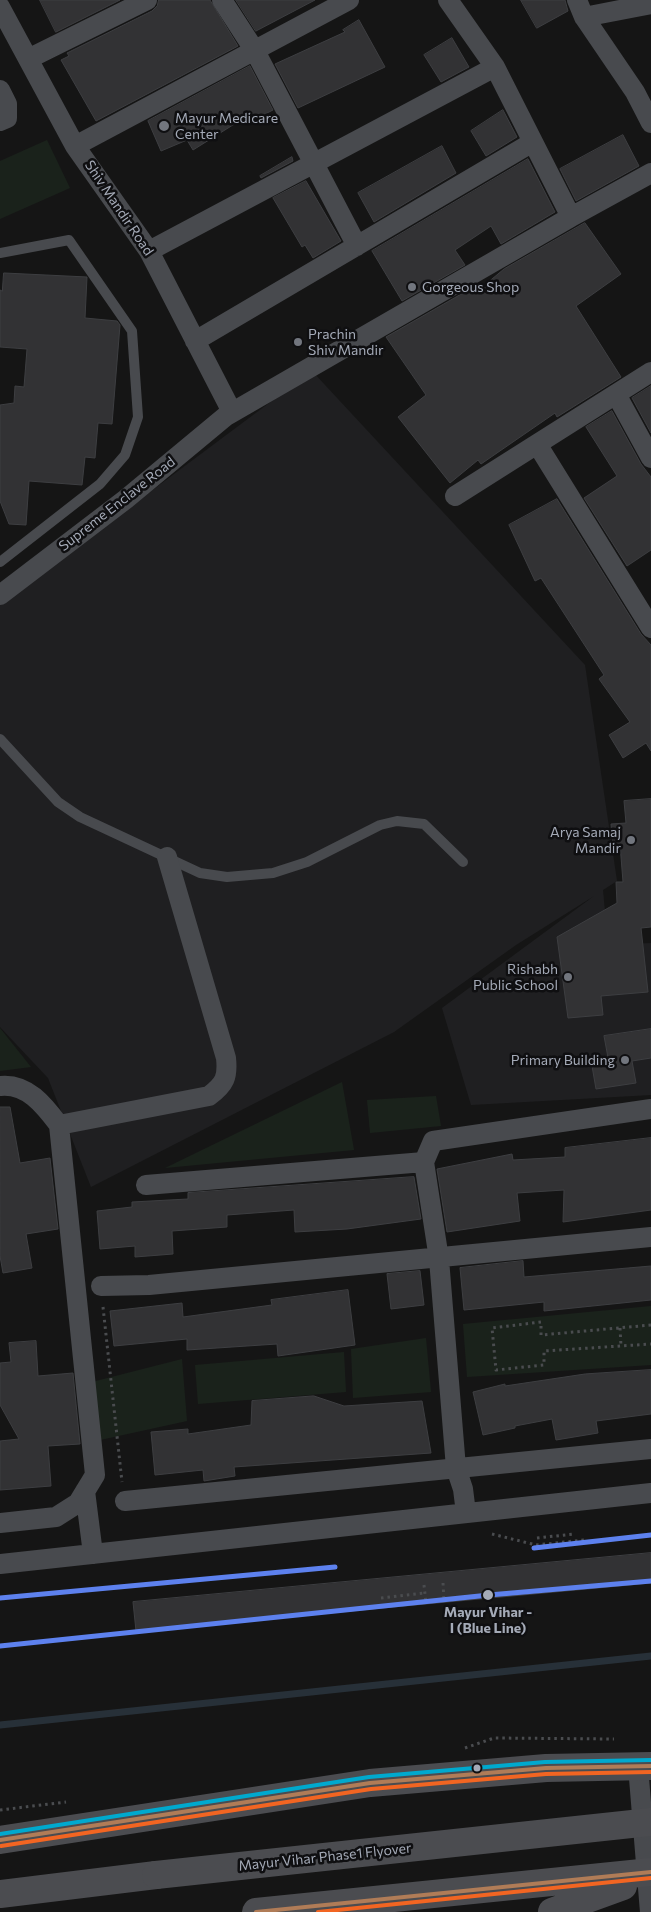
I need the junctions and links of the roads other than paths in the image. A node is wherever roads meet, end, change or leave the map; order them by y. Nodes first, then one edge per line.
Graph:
1 (147, 0) edge
2 (222, 0) edge
3 (349, 0) edge
4 (448, 0) edge
5 (651, 4) edge
6 (580, 8) edge
7 (1, 10) edge
8 (255, 51) junction
9 (28, 59) junction
10 (495, 67) junction
11 (0, 90) edge
12 (0, 122) edge
13 (651, 123) edge
14 (533, 142) junction
15 (75, 146) junction
16 (314, 164) junction
17 (651, 173) edge
18 (571, 217) junction
19 (357, 246) junction
20 (149, 252) junction
21 (0, 253) edge
22 (195, 341) junction
23 (651, 372) edge
24 (616, 394) junction
25 (232, 412) junction
26 (538, 444) junction
27 (651, 458) edge
28 (455, 496) dead end
29 (0, 562) edge
30 (0, 595) edge
31 (651, 628) edge
32 (0, 739) edge
33 (167, 857) junction
34 (463, 862) dead end
35 (0, 1086) edge
36 (651, 1109) edge
37 (59, 1124) junction
38 (424, 1162) junction
39 (146, 1185) dead end
40 (651, 1237) edge
41 (438, 1259) junction
42 (101, 1286) road end
43 (651, 1449) edge
44 (456, 1468) junction
45 (86, 1492) junction
46 (651, 1493) edge
47 (125, 1501) road end
48 (466, 1513) junction
49 (0, 1523) edge
50 (93, 1554) junction
51 (0, 1564) edge
52 (644, 1766) edge
53 (651, 1822) edge
54 (0, 1840) edge
55 (651, 1872) edge
56 (651, 1878) edge
57 (0, 1894) edge
58 (256, 1912) edge
59 (552, 1912) edge
60 (650, 1912) edge

1 - 9 street
2 - 8 street
3 - 8 street
4 - 10 street
5 - 6 street
6 - 13 street
7 - 9 street, Shiv Mandir Road
8 - 15 street
8 - 16 street
9 - 15 street, Shiv Mandir Road
10 - 14 street
10 - 16 street
11 - 12 street
14 - 18 street
14 - 19 street
15 - 20 street, Shiv Mandir Road
16 - 19 street
16 - 20 street
17 - 18 street, Supreme Enclave Road
18 - 25 street, Supreme Enclave Road
19 - 22 street
20 - 22 street, Shiv Mandir Road
21 - 29 lane
22 - 25 street, Shiv Mandir Road
23 - 24 street
24 - 26 street
24 - 27 street
25 - 30 street, Supreme Enclave Road
26 - 28 street
26 - 31 street
32 - 33 lane
33 - 34 lane
33 - 37 street
35 - 37 street
36 - 38 street
37 - 45 street
38 - 39 street
38 - 41 street
40 - 41 street
41 - 42 street
41 - 44 street
43 - 44 street
44 - 47 street
44 - 48 street
45 - 49 street
45 - 50 street
46 - 48 street
48 - 50 street
50 - 51 street
52 - 54 highway
52 - 60 street
53 - 57 highway, Mayur Vihar Phase1 Flyover, bridge
55 - 58 highway, bridge
56 - 59 highway, bridge

